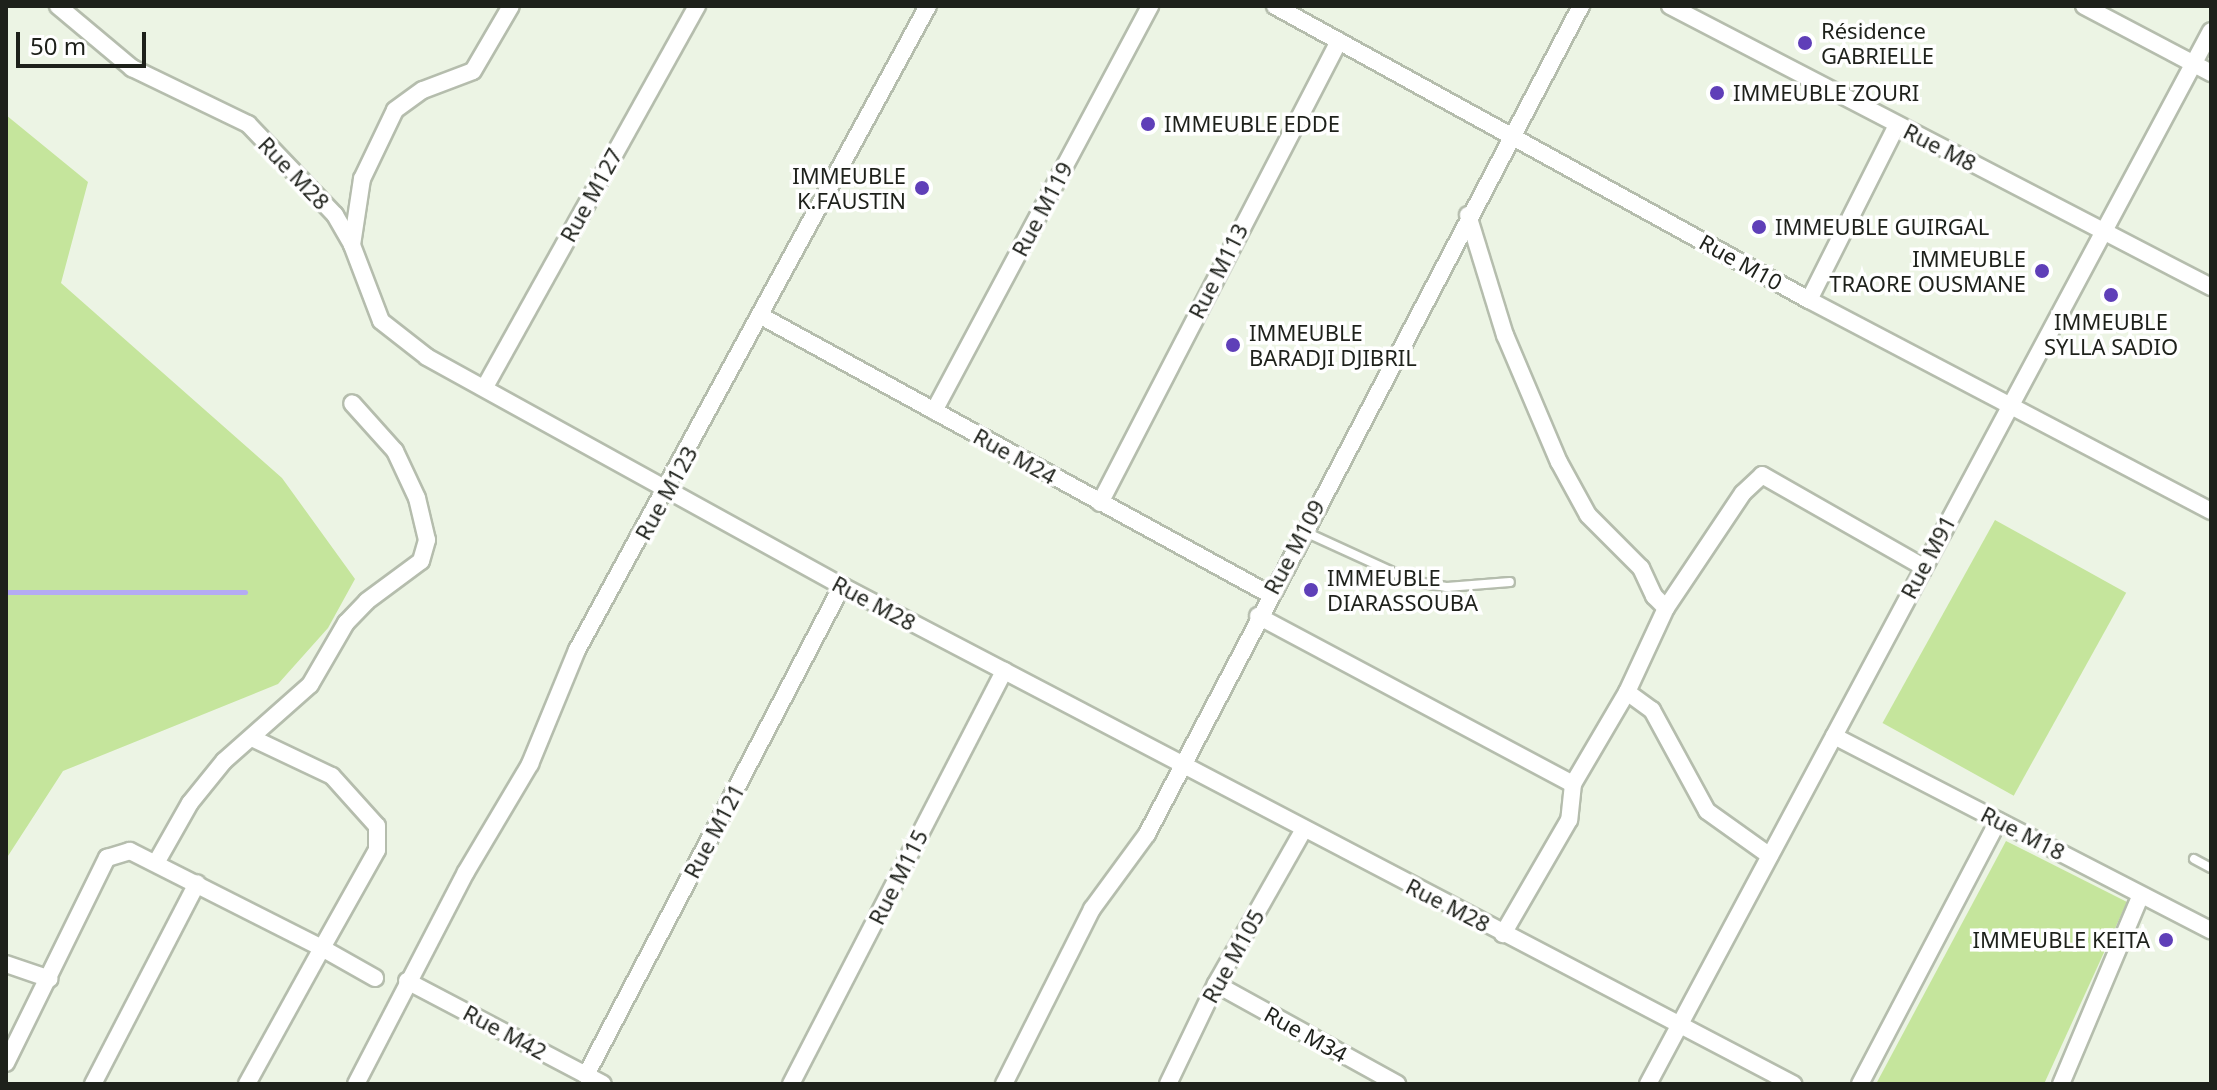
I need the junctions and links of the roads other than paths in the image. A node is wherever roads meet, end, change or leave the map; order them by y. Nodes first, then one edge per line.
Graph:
1 (58, 6) edge
2 (511, 6) edge
3 (697, 6) edge
4 (928, 6) edge
5 (1150, 6) edge
6 (1275, 6) edge
7 (1581, 6) edge
8 (1670, 6) edge
9 (2084, 6) edge
10 (2211, 31) edge
11 (1339, 41) junction
12 (2194, 64) junction
13 (2211, 73) edge
14 (1897, 125) junction
15 (1512, 137) junction
16 (1468, 215) junction
17 (2103, 231) junction
18 (352, 245) junction
19 (2211, 287) edge
20 (1809, 300) junction
21 (761, 316) junction
22 (486, 385) junction
23 (352, 403) dead end
24 (2009, 405) junction
25 (934, 411) junction
26 (667, 491) junction
27 (1100, 503) junction
28 (2211, 511) edge
29 (1303, 531) junction
30 (1923, 567) junction
31 (1510, 582) dead end
32 (842, 586) junction
33 (1269, 594) junction
34 (1666, 608) junction
35 (1258, 616) junction
36 (1004, 671) junction
37 (1627, 692) junction
38 (1834, 736) junction
39 (254, 739) junction
40 (1182, 763) junction
41 (1573, 784) junction
42 (1998, 821) junction
43 (1303, 831) junction
44 (1770, 856) junction
45 (2194, 859) dead end
46 (156, 863) junction
47 (2211, 868) edge
48 (197, 883) junction
49 (2141, 895) junction
50 (2211, 931) edge
51 (1503, 934) junction
52 (322, 948) junction
53 (6, 964) edge
54 (375, 978) dead end
55 (50, 979) junction
56 (407, 981) junction
57 (1216, 984) junction
58 (1678, 1025) junction
59 (6, 1063) edge
60 (586, 1075) junction
61 (93, 1084) edge
62 (247, 1084) edge
63 (356, 1084) edge
64 (603, 1084) edge
65 (791, 1084) edge
66 (1004, 1084) edge
67 (1168, 1084) edge
68 (1397, 1084) edge
69 (1648, 1084) edge
70 (1793, 1084) edge
71 (1860, 1084) edge
72 (2061, 1084) edge

1 - 18 street, Rue M28
2 - 18 street
3 - 22 street, Rue M127
4 - 21 street, Rue M123
5 - 25 street, Rue M119
6 - 11 street, Rue M10
7 - 15 street, Rue M109
8 - 14 street, Rue M8
9 - 12 street
10 - 12 street, Rue M91
11 - 15 street, Rue M10
11 - 27 street, Rue M113
12 - 13 street
12 - 17 street, Rue M91
14 - 17 street, Rue M8
14 - 20 street
15 - 16 street, Rue M109
15 - 20 street, Rue M10
16 - 29 street, Rue M109
16 - 34 street
17 - 19 street, Rue M8
17 - 24 street, Rue M91
18 - 22 street, Rue M28
20 - 24 street, Rue M10
21 - 25 street, Rue M24
21 - 26 street, Rue M123
22 - 26 street, Rue M28
23 - 39 street
24 - 28 street, Rue M10
24 - 30 street, Rue M91
25 - 27 street, Rue M24
26 - 32 street, Rue M28
26 - 56 street, Rue M123
27 - 33 street, Rue M24
29 - 31 lane
29 - 33 street, Rue M109
30 - 34 street
30 - 38 street, Rue M91
32 - 36 street, Rue M28
32 - 60 street, Rue M121
33 - 35 street, Rue M109
34 - 37 street
35 - 40 street, Rue M109
35 - 41 street
36 - 40 street, Rue M28
36 - 65 street, Rue M115
37 - 41 street
37 - 44 street
38 - 42 street, Rue M18
38 - 44 street, Rue M91
39 - 46 street
39 - 52 street
40 - 43 street, Rue M28
40 - 66 street, Rue M109
41 - 51 street
42 - 49 street, Rue M18
42 - 71 street
43 - 51 street, Rue M28
43 - 57 street, Rue M105
44 - 58 street, Rue M91
45 - 47 lane
46 - 48 street
46 - 55 street
48 - 52 street
48 - 61 street
49 - 50 street, Rue M18
49 - 72 street
51 - 58 street, Rue M28
52 - 54 street
52 - 62 street
53 - 55 street
55 - 59 street
56 - 60 street, Rue M42
56 - 63 street, Rue M123
57 - 67 street, Rue M105
57 - 68 street, Rue M34
58 - 69 street, Rue M91
58 - 70 street, Rue M28
60 - 64 street, Rue M42

